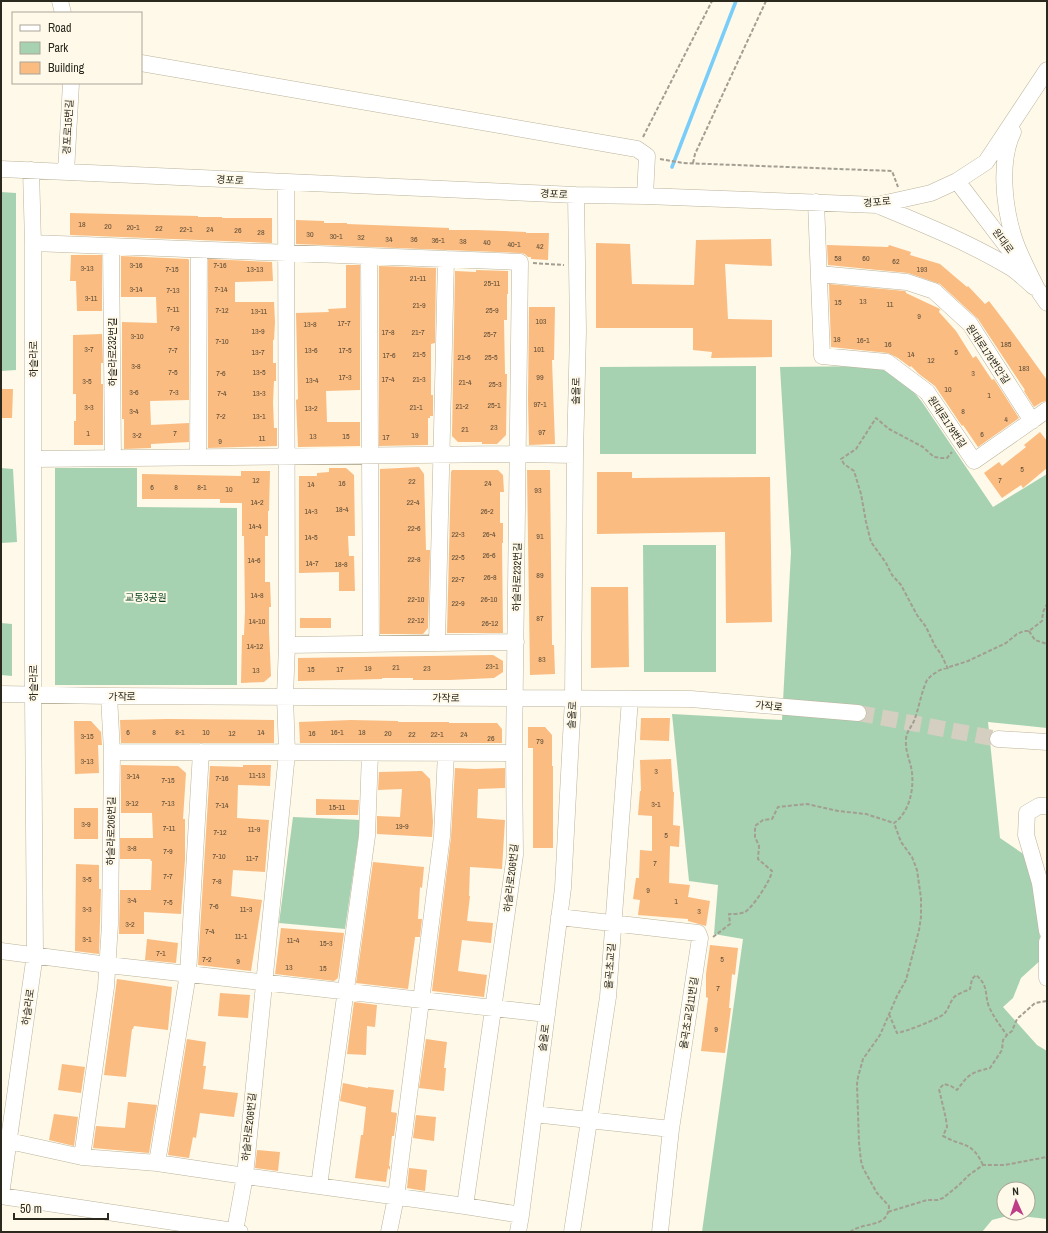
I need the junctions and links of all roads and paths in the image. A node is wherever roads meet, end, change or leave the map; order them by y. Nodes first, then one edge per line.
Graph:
1 (60, 1) edge
2 (712, 1) edge
3 (766, 1) edge
4 (63, 12) edge
5 (142, 63) edge
6 (1047, 70) edge
7 (71, 84) edge
8 (1029, 96) junction
9 (637, 149) junction
10 (657, 159) dead end
11 (693, 163) junction
12 (1, 169) edge
13 (31, 170) junction
14 (66, 172) junction
15 (958, 181) junction
16 (286, 182) junction
17 (576, 195) junction
18 (645, 196) junction
19 (903, 199) junction
20 (816, 202) junction
21 (877, 205) junction
22 (32, 243) junction
23 (111, 247) junction
24 (199, 250) junction
25 (286, 253) junction
26 (369, 256) junction
27 (446, 259) junction
28 (520, 262) junction
29 (576, 266) junction
30 (819, 274) junction
31 (1037, 289) junction
32 (1047, 303) edge
33 (1047, 410) edge
34 (1032, 421) junction
35 (957, 436) junction
36 (518, 454) junction
37 (441, 455) junction
38 (575, 455) junction
39 (287, 456) junction
40 (370, 456) junction
41 (198, 457) junction
42 (113, 458) junction
43 (33, 459) junction
44 (1047, 604) edge
45 (1030, 632) junction
46 (516, 642) junction
47 (437, 643) junction
48 (371, 644) junction
49 (1047, 644) edge
50 (287, 645) junction
51 (948, 669) junction
52 (1, 694) edge
53 (33, 695) junction
54 (109, 696) junction
55 (285, 696) junction
56 (515, 699) junction
57 (573, 699) junction
58 (630, 699) junction
59 (858, 713) tunnel mouth
60 (998, 739) tunnel mouth
61 (1047, 742) edge
62 (112, 752) junction
63 (201, 752) junction
64 (287, 753) junction
65 (370, 753) junction
66 (446, 753) junction
67 (514, 753) junction
68 (1047, 806) edge
69 (894, 823) junction
70 (559, 917) junction
71 (614, 922) junction
72 (1047, 931) edge
73 (700, 938) junction
74 (1047, 942) edge
75 (1, 951) edge
76 (35, 954) junction
77 (108, 965) junction
78 (188, 974) junction
79 (1047, 978) edge
80 (264, 982) junction
81 (346, 992) junction
82 (421, 1000) junction
83 (1047, 1001) edge
84 (494, 1008) junction
85 (547, 1014) junction
86 (889, 1014) junction
87 (1006, 1035) junction
88 (534, 1114) junction
89 (589, 1120) junction
90 (671, 1129) junction
91 (9, 1141) junction
92 (82, 1157) junction
93 (1047, 1157) edge
94 (157, 1162) junction
95 (983, 1165) junction
96 (245, 1176) junction
97 (319, 1186) junction
98 (1, 1195) edge
99 (396, 1197) junction
100 (465, 1206) junction
101 (888, 1212) junction
102 (521, 1215) junction
103 (181, 1228) edge
104 (238, 1232) edge
105 (389, 1232) edge
106 (518, 1232) edge
107 (572, 1232) edge
108 (660, 1232) edge
109 (850, 1232) edge

1 - 4 street
2 - 9 path
3 - 11 path
5 - 9 street
6 - 8 street, 경포로
7 - 14 street, 경포로15번길
8 - 15 street, 경포로
8 - 31 street
9 - 18 street
10 - 11 path
11 - 19 path
12 - 13 street, 경포로
13 - 14 street, 경포로
13 - 22 street, 하슬라로
14 - 16 street, 경포로
15 - 19 street, 경포로
15 - 31 street, 원대로
16 - 17 street, 경포로
16 - 25 street
17 - 18 street, 경포로
17 - 29 street, 솔올로
18 - 20 street, 경포로
19 - 21 street, 경포로
20 - 21 street, 경포로
20 - 30 street, 원대로179번길
21 - 31 street
22 - 23 street
22 - 43 street, 하슬라로
23 - 24 street
23 - 42 street, 하슬라로232번길
24 - 25 street
24 - 41 street
25 - 26 street
25 - 39 street
26 - 27 street
26 - 40 street
27 - 28 street
27 - 37 street
28 - 29 path
28 - 36 street, 하슬라로232번길
29 - 38 street, 솔올로
30 - 34 street, 원대로179번안길
30 - 35 street, 원대로179번길
31 - 32 street, 원대로
33 - 34 street, 원대로179번길
34 - 35 street, 원대로179번길
35 - 51 path
36 - 37 street
36 - 38 street
36 - 46 street, 하슬라로232번길
37 - 40 street
37 - 47 street
38 - 57 street, 솔올로
39 - 40 street
39 - 41 street
39 - 50 street
40 - 48 street
41 - 42 street
42 - 43 street
43 - 53 street, 하슬라로
44 - 45 path
45 - 49 path
45 - 51 path
46 - 47 street
46 - 56 street, 하슬라로232번길
47 - 48 street
48 - 50 street
50 - 55 street
51 - 69 path
52 - 53 street, 가작로
53 - 54 street, 가작로
53 - 76 street, 하슬라로
54 - 55 street, 가작로
54 - 62 street, 하슬라로206번길
55 - 56 street, 가작로
55 - 64 street, 하슬라로206번길
56 - 57 street, 가작로
56 - 67 street, 하슬라로206번길
57 - 58 street, 가작로
57 - 70 street, 솔올로
58 - 59 street, 가작로
58 - 71 street, 율곡초교길
60 - 61 street
62 - 63 street
62 - 77 street, 하슬라로206번길
63 - 64 street
63 - 78 street
64 - 65 street
64 - 80 street, 하슬라로206번길
65 - 66 street
65 - 81 street
66 - 67 street
66 - 82 street
67 - 84 street, 하슬라로206번길
68 - 72 street
69 - 73 path
69 - 86 path
70 - 71 street
70 - 85 street, 솔올로
71 - 73 street
71 - 89 street, 율곡초교길
73 - 90 street, 율곡초교길11번길
74 - 79 street
75 - 76 street
76 - 77 street
76 - 91 street, 하슬라로
77 - 78 street
77 - 92 street, 하슬라로206번길
78 - 80 street
78 - 94 street
80 - 81 street
80 - 96 street, 하슬라로206번길
81 - 82 street
81 - 97 street
82 - 84 street
82 - 99 street
83 - 87 path
84 - 85 street
84 - 100 street, 하슬라로206번길
85 - 88 street, 솔올로
86 - 87 path
86 - 101 path
87 - 95 path
88 - 89 street
88 - 102 street, 솔올로
89 - 90 street
89 - 107 street, 율곡초교길
90 - 108 street, 율곡초교길11번길
91 - 92 street
91 - 98 street, 하슬라로
92 - 94 street
93 - 95 path
94 - 96 street
95 - 101 path
96 - 97 street
96 - 104 street, 하슬라로206번길
97 - 99 street
98 - 103 street
99 - 100 street
99 - 105 street
100 - 102 street
101 - 109 path
102 - 106 street, 솔올로
103 - 104 street

